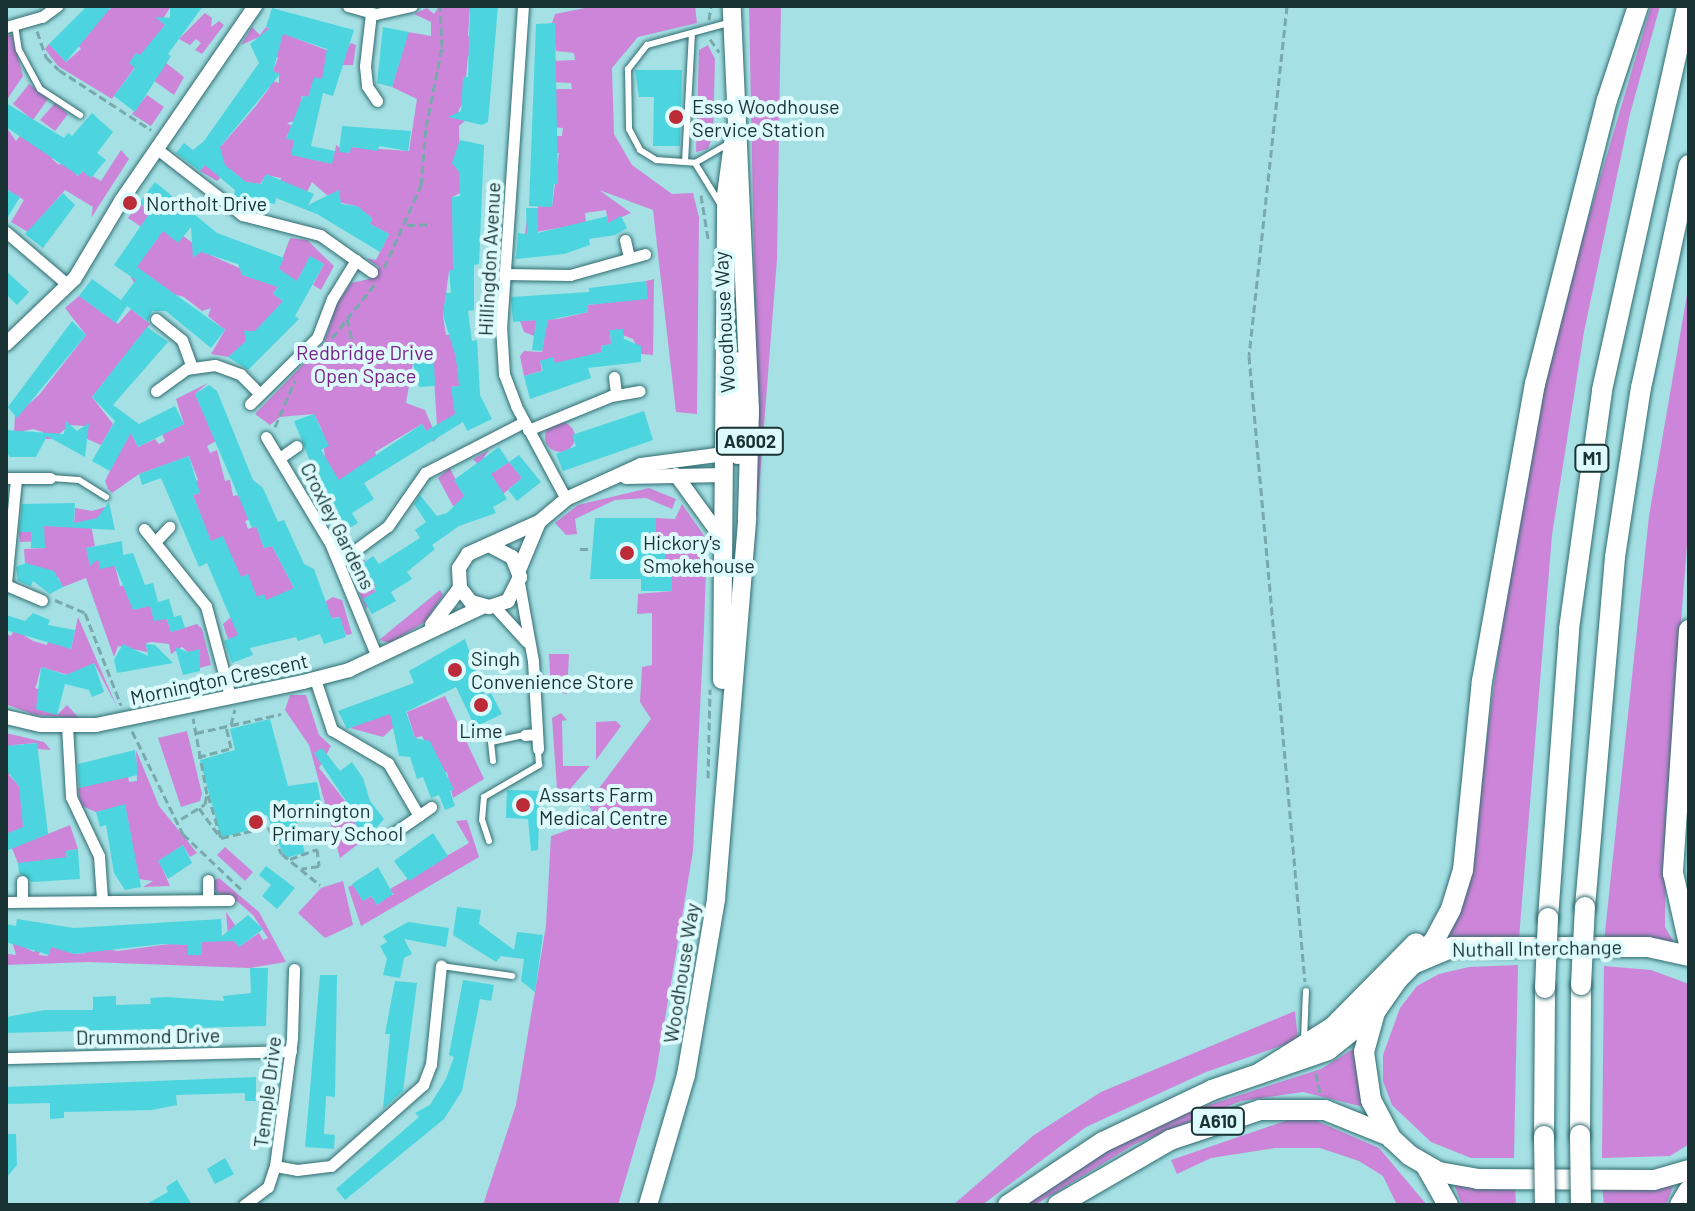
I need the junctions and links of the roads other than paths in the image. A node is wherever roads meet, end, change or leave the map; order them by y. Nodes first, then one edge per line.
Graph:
1 (57, 6) edge
2 (255, 6) edge
3 (348, 6) edge
4 (412, 6) edge
5 (524, 6) edge
6 (1638, 6) edge
7 (1687, 6) edge
8 (371, 13) junction
9 (732, 14) edge
10 (11, 26) edge
11 (692, 33) junction
12 (367, 86) junction
13 (360, 99) dead end
14 (377, 101) dead end
15 (80, 115) dead end
16 (734, 139) junction
17 (160, 144) junction
18 (685, 162) junction
19 (695, 163) junction
20 (1689, 165) edge
21 (741, 192) junction
22 (725, 220) junction
23 (6, 232) edge
24 (625, 240) dead end
25 (645, 254) dead end
26 (629, 258) junction
27 (356, 260) junction
28 (504, 274) junction
29 (377, 276) road end
30 (68, 285) junction
31 (156, 319) dead end
32 (6, 344) edge
33 (192, 367) junction
34 (614, 377) dead end
35 (156, 391) dead end
36 (640, 391) dead end
37 (260, 394) junction
38 (616, 394) junction
39 (250, 404) dead end
40 (526, 426) junction
41 (266, 437) road end
42 (297, 446) dead end
43 (281, 457) junction
44 (728, 466) junction
45 (676, 475) junction
46 (11, 478) edge
47 (50, 478) joint
48 (610, 479) junction
49 (106, 497) dead end
50 (566, 499) junction
51 (748, 500) junction
52 (539, 522) junction
53 (169, 527) dead end
54 (144, 529) dead end
55 (721, 537) junction
56 (155, 542) junction
57 (491, 546) junction
58 (339, 562) junction
59 (519, 577) junction
60 (6, 584) edge
61 (460, 588) junction
62 (42, 600) road end
63 (489, 607) junction
64 (430, 628) junction
65 (1689, 630) edge
66 (530, 646) junction
67 (377, 657) junction
68 (315, 679) junction
69 (234, 701) junction
70 (6, 717) edge
71 (67, 725) junction
72 (531, 734) junction
73 (725, 743) junction
74 (538, 749) joint
75 (493, 761) dead end
76 (431, 807) dead end
77 (419, 816) junction
78 (1466, 822) junction
79 (391, 835) dead end
80 (489, 841) dead end
81 (208, 880) dead end
82 (22, 881) dead end
83 (102, 899) junction
84 (208, 899) junction
85 (229, 900) dead end
86 (22, 901) junction
87 (6, 902) edge
88 (1689, 944) edge
89 (1689, 956) edge
90 (1413, 964) junction
91 (441, 966) joint
92 (294, 969) dead end
93 (512, 976) dead end
94 (1306, 991) road end
95 (1375, 1012) junction
96 (291, 1051) junction
97 (1307, 1054) junction
98 (6, 1058) edge
99 (1391, 1138) junction
100 (275, 1166) junction
101 (1426, 1166) junction
102 (1689, 1170) edge
103 (1689, 1190) edge
104 (244, 1205) edge
105 (648, 1205) edge
106 (1008, 1205) edge
107 (1058, 1205) edge
108 (1448, 1205) edge
109 (1545, 1205) edge
110 (1581, 1205) edge
111 (1680, 1205) edge

1 - 10 street
2 - 17 street
3 - 8 street
4 - 8 street
5 - 28 street, Hillingdon Avenue
6 - 78 highway
7 - 109 highway, M1, bridge
8 - 12 street
9 - 11 lane
9 - 16 main road, Woodhouse Way / A6002
10 - 15 lane
11 - 18 lane
11 - 18 lane
12 - 13 street
12 - 14 street
16 - 19 lane
16 - 21 main road, Woodhouse Way / A6002
16 - 22 main road, Woodhouse Way / A6002
17 - 27 street
17 - 30 street
18 - 19 lane
19 - 22 lane
20 - 110 highway, M1, bridge
21 - 44 main road, A6002
21 - 51 main road, Woodhouse Way / A6002
22 - 44 main road, Woodhouse Way / A6002
23 - 30 street
24 - 26 street
25 - 26 street
26 - 28 street
27 - 29 street
27 - 37 street
28 - 40 street, Hillingdon Avenue
30 - 32 street
31 - 33 street
33 - 35 street
33 - 37 street
34 - 38 street
36 - 38 street
37 - 39 street
38 - 40 street
40 - 50 street, Hillingdon Avenue
40 - 58 street
41 - 43 street, Croxley Gardens
42 - 43 street, Croxley Gardens
43 - 58 street, Croxley Gardens
44 - 45 street, Mornington Crescent
44 - 48 street, Mornington Crescent
44 - 51 main road
44 - 55 main road, Woodhouse Way / A6002
45 - 48 street, Mornington Crescent
45 - 55 street
46 - 47 street
46 - 60 street
47 - 49 lane
48 - 50 street, Mornington Crescent
50 - 52 street, Mornington Crescent
51 - 73 main road, Woodhouse Way / A6002
52 - 57 street, Mornington Crescent
52 - 59 street, Mornington Crescent
53 - 56 street
54 - 56 street
55 - 73 main road, Woodhouse Way / A6002
56 - 69 street
57 - 59 street
57 - 61 street, Mornington Crescent
58 - 67 street, Croxley Gardens
59 - 63 street, Mornington Crescent
59 - 66 street
60 - 62 street
61 - 63 street
61 - 64 street, Mornington Crescent
63 - 64 street, Mornington Crescent
63 - 66 street
64 - 67 street, Mornington Crescent
65 - 88 highway
66 - 72 street
67 - 68 street, Mornington Crescent
68 - 69 street, Mornington Crescent
68 - 77 street
69 - 71 street, Mornington Crescent
70 - 71 street, Mornington Crescent
71 - 83 street
72 - 74 street
72 - 75 lane
73 - 105 main road, Woodhouse Way / A6002
74 - 80 lane
76 - 77 street
77 - 79 street
78 - 90 highway
78 - 97 highway
81 - 84 street
82 - 86 street
83 - 84 street
83 - 86 street
84 - 85 street
86 - 87 street
89 - 90 highway, Nuthall Interchange
90 - 95 highway
91 - 93 lane
91 - 100 street
92 - 96 street, Temple Drive
94 - 97 lane
95 - 97 highway
95 - 99 highway
96 - 98 street, Drummond Drive
96 - 100 street, Temple Drive
97 - 106 highway, A610
99 - 101 highway
99 - 107 highway, A610
100 - 104 street, Temple Drive
101 - 102 highway
101 - 108 highway
103 - 111 highway

